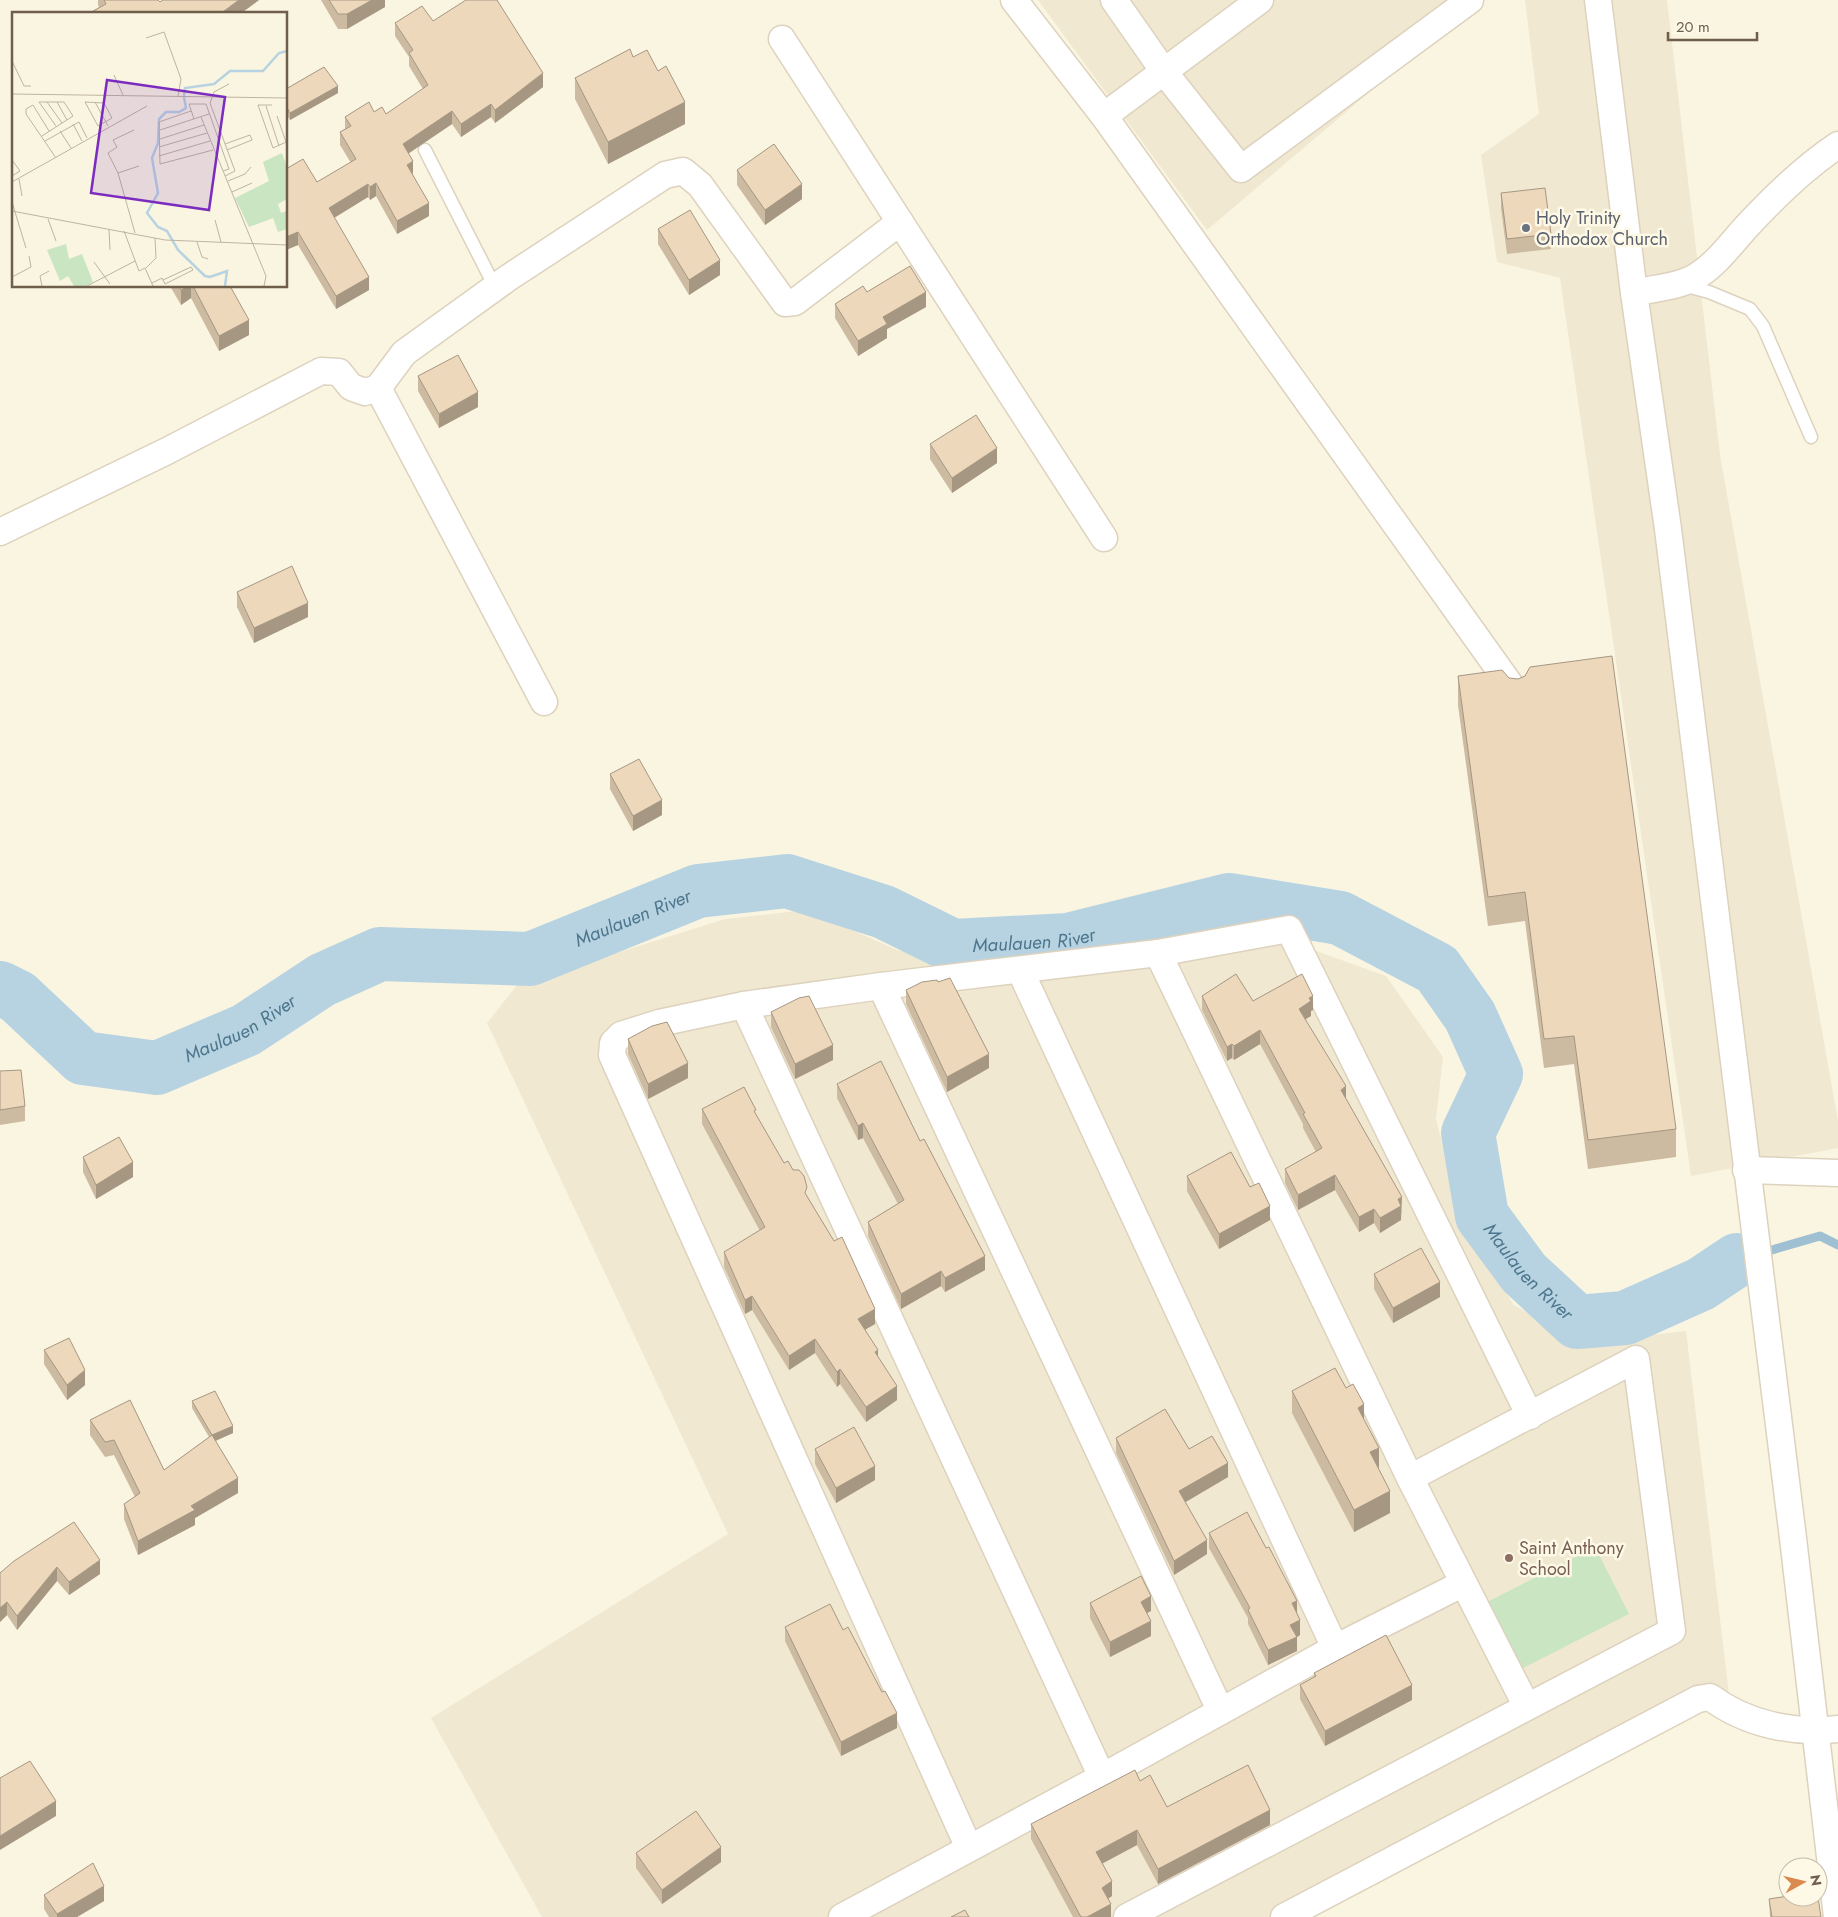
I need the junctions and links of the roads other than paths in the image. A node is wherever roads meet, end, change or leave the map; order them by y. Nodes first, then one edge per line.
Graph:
1 (1014, 0) edge
2 (1114, 0) edge
3 (1260, 0) edge
4 (1470, 0) edge
5 (1598, 0) edge
6 (782, 39) dead end
7 (1165, 73) junction
8 (1104, 116) junction
9 (1838, 145) edge
10 (425, 150) dead end
11 (900, 222) junction
12 (1678, 283) junction
13 (495, 287) junction
14 (1634, 292) junction
15 (378, 388) junction
16 (1811, 437) dead end
17 (0, 532) edge
18 (1104, 538) dead end
19 (1516, 693) edge
20 (544, 702) dead end
21 (1158, 953) junction
22 (1020, 970) junction
23 (881, 986) junction
24 (744, 1005) junction
25 (1838, 1173) edge
26 (1747, 1175) junction
27 (1530, 1416) junction
28 (1410, 1478) junction
29 (1462, 1584) junction
30 (1335, 1648) junction
31 (1526, 1706) junction
32 (1220, 1710) junction
33 (1827, 1730) edge
34 (1102, 1777) junction
35 (969, 1848) junction
36 (842, 1917) edge
37 (1127, 1917) edge
38 (1284, 1917) edge
39 (1837, 1917) edge

1 - 8 street
2 - 7 street
3 - 7 street
4 - 7 street
5 - 14 street
6 - 11 street
7 - 8 street
8 - 19 street
9 - 12 street
10 - 13 lane
11 - 13 street
11 - 18 street
12 - 14 street
12 - 16 lane
13 - 15 street
14 - 26 street
15 - 17 street
15 - 20 street
21 - 22 street
21 - 27 street
21 - 28 street
22 - 23 street
22 - 30 street
23 - 24 street
23 - 32 street
24 - 34 street
24 - 35 street
25 - 26 street
26 - 33 street
27 - 28 street
27 - 31 street
28 - 29 street
29 - 30 street
29 - 31 street
30 - 32 street
31 - 37 street
32 - 34 street
33 - 38 street
33 - 39 street
34 - 35 street
35 - 36 street

